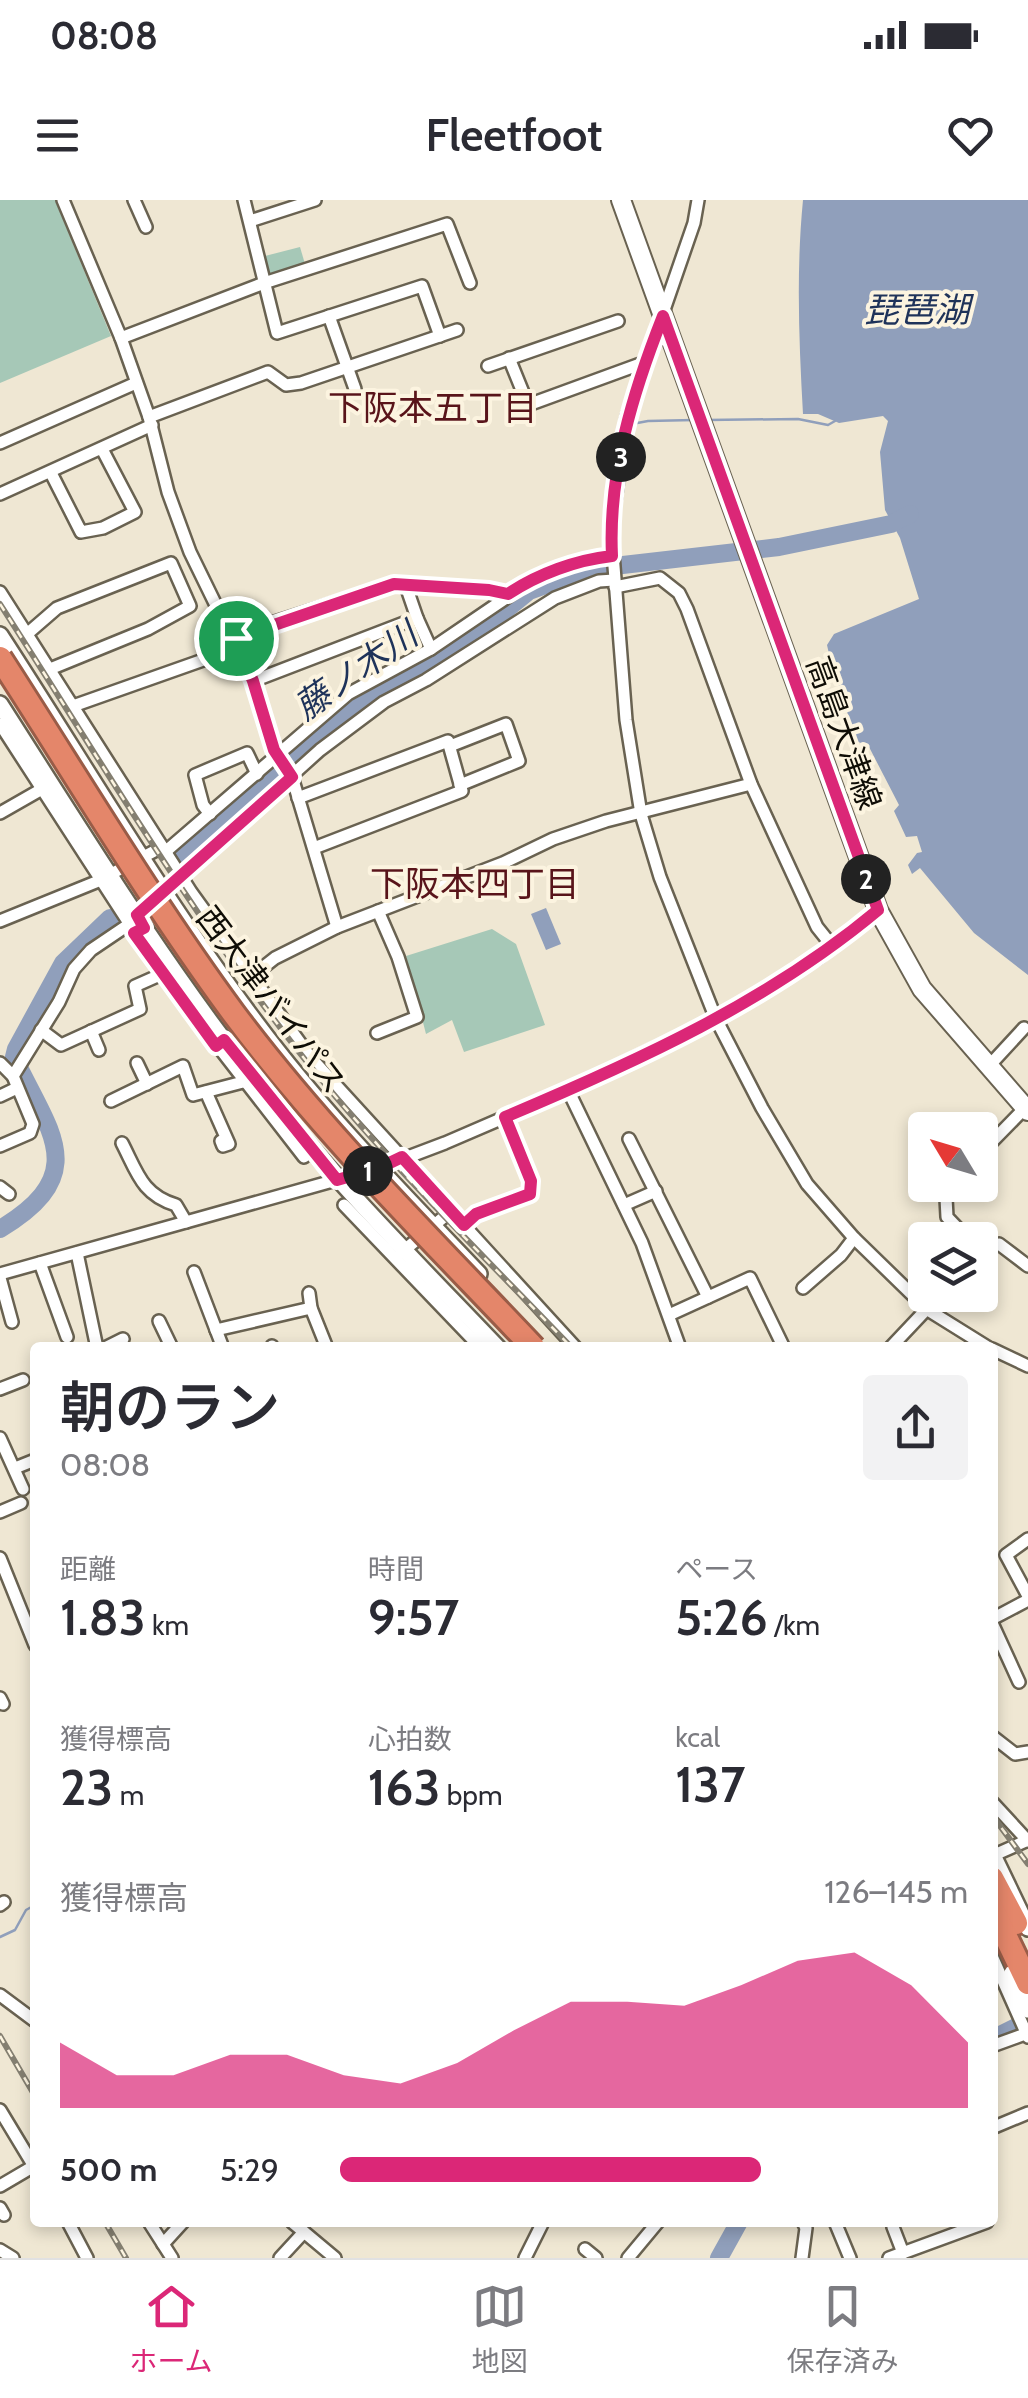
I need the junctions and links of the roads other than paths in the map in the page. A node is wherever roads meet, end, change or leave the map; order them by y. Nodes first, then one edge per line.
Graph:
1 (62, 200) edge
2 (134, 200) edge
3 (244, 200) edge
4 (315, 200) edge
5 (621, 200) edge
6 (698, 200) edge
7 (250, 221) junction
8 (146, 227) dead end
9 (264, 283) junction
10 (470, 283) dead end
11 (330, 316) junction
12 (663, 316) junction
13 (611, 319) dead end
14 (458, 330) dead end
15 (440, 336) junction
16 (120, 338) junction
17 (509, 358) junction
18 (643, 363) junction
19 (488, 366) dead end
20 (347, 367) junction
21 (136, 383) junction
22 (355, 389) dead end
23 (151, 421) junction
24 (0, 443) edge
25 (102, 450) junction
26 (51, 472) junction
27 (0, 494) edge
28 (190, 552) junction
29 (612, 558) junction
30 (171, 562) junction
31 (614, 581) junction
32 (406, 586) junction
33 (521, 586) junction
34 (0, 592) edge
35 (508, 594) junction
36 (535, 608) junction
37 (416, 618) junction
38 (0, 634) edge
39 (27, 634) junction
40 (238, 642) junction
41 (431, 649) junction
42 (0, 658) edge
43 (50, 669) junction
44 (253, 681) junction
45 (0, 686) edge
46 (0, 704) edge
47 (73, 706) junction
48 (0, 724) edge
49 (450, 746) junction
50 (6, 747) edge
51 (278, 758) junction
52 (257, 774) junction
53 (291, 775) junction
54 (751, 784) junction
55 (460, 785) junction
56 (42, 789) junction
57 (298, 798) junction
58 (1, 810) edge
59 (210, 814) junction
60 (641, 814) junction
61 (314, 848) junction
62 (163, 850) junction
63 (144, 857) junction
64 (180, 876) junction
65 (105, 877) junction
66 (166, 892) junction
67 (878, 910) junction
68 (378, 911) junction
69 (0, 921) edge
70 (135, 925) junction
71 (337, 927) junction
72 (833, 947) junction
73 (162, 974) junction
74 (251, 977) junction
75 (716, 1018) junction
76 (202, 1025) junction
77 (1024, 1028) dead end
78 (42, 1030) junction
79 (91, 1031) junction
80 (376, 1033) dead end
81 (217, 1045) junction
82 (99, 1050) dead end
83 (0, 1063) edge
84 (137, 1063) dead end
85 (988, 1066) junction
86 (16, 1075) junction
87 (243, 1082) junction
88 (147, 1084) junction
89 (568, 1090) junction
90 (206, 1092) junction
91 (0, 1096) edge
92 (111, 1102) dead end
93 (1027, 1109) edge
94 (505, 1117) junction
95 (275, 1120) junction
96 (998, 1137) edge
97 (629, 1139) dead end
98 (221, 1141) dead end
99 (122, 1143) dead end
100 (0, 1146) edge
101 (402, 1157) junction
102 (304, 1158) dead end
103 (379, 1168) junction
104 (337, 1180) junction
105 (656, 1191) junction
106 (344, 1205) dead end
107 (624, 1205) junction
108 (451, 1211) junction
109 (366, 1218) junction
110 (186, 1222) junction
111 (432, 1225) junction
112 (464, 1225) junction
113 (854, 1238) junction
114 (998, 1244) edge
115 (76, 1253) junction
116 (400, 1254) junction
117 (40, 1263) junction
118 (1028, 1266) edge
119 (194, 1272) dead end
120 (0, 1276) edge
121 (426, 1282) junction
122 (804, 1288) dead end
123 (908, 1291) edge
124 (309, 1294) dead end
125 (708, 1297) junction
126 (310, 1308) junction
127 (926, 1312) edge
128 (931, 1312) edge
129 (669, 1315) junction
130 (159, 1321) dead end
131 (12, 1322) dead end
132 (216, 1330) junction
133 (67, 1337) dead end
134 (123, 1339) dead end
135 (96, 1342) edge
136 (117, 1342) edge
137 (169, 1342) edge
138 (221, 1342) edge
139 (324, 1342) edge
140 (476, 1342) edge
141 (491, 1342) edge
142 (508, 1342) edge
143 (528, 1342) edge
144 (542, 1342) edge
145 (571, 1342) edge
146 (678, 1342) edge
147 (781, 1342) edge
148 (896, 1342) edge
149 (981, 1342) edge
150 (998, 1351) edge
151 (1028, 1366) edge
152 (24, 1380) dead end
153 (0, 1389) edge
154 (0, 1438) edge
155 (30, 1462) edge
156 (15, 1468) junction
157 (0, 1512) edge
158 (1028, 1538) edge
159 (0, 1558) edge
160 (1028, 1598) edge
161 (998, 1616) edge
162 (30, 1633) edge
163 (998, 1634) edge
164 (1019, 1682) dead end
165 (998, 1742) edge
166 (1028, 1752) edge
167 (998, 1808) edge
168 (1028, 1840) edge
169 (998, 1857) edge
170 (998, 1870) edge
171 (998, 1873) edge
172 (998, 1920) edge
173 (1028, 1928) edge
174 (998, 1947) edge
175 (1028, 1949) edge
176 (998, 1966) edge
177 (1028, 1983) edge
178 (0, 1995) edge
179 (1025, 2013) edge
180 (30, 2017) edge
181 (1028, 2035) edge
182 (998, 2044) edge
183 (1028, 2114) edge
184 (1, 2116) edge
185 (998, 2126) edge
186 (30, 2161) edge
187 (30, 2169) edge
188 (0, 2186) edge
189 (71, 2227) edge
190 (151, 2227) edge
191 (177, 2227) edge
192 (298, 2227) edge
193 (540, 2227) edge
194 (648, 2227) edge
195 (806, 2227) edge
196 (836, 2227) edge
197 (893, 2227) edge
198 (973, 2227) edge
199 (304, 2232) junction
200 (162, 2244) junction
201 (585, 2249) dead end
202 (0, 2250) edge
203 (903, 2253) junction
204 (13, 2258) edge
205 (87, 2258) edge
206 (172, 2258) edge
207 (280, 2258) edge
208 (335, 2258) edge
209 (525, 2258) edge
210 (596, 2258) edge
211 (628, 2258) edge
212 (802, 2258) edge
213 (850, 2258) edge
214 (889, 2258) edge

1 - 16 street
2 - 8 street
3 - 7 street
4 - 7 street
5 - 12 main road
6 - 12 street
7 - 9 street
9 - 10 street
9 - 11 street
9 - 16 street
11 - 15 street
11 - 20 street
12 - 18 street
12 - 67 main road, 高島大津線
13 - 17 street
14 - 15 street
15 - 20 street
16 - 21 street
17 - 18 street
17 - 19 street
18 - 29 street
20 - 22 street
20 - 23 street
21 - 23 street
21 - 24 street
23 - 25 street
23 - 28 street
25 - 26 street
25 - 26 street
26 - 27 street
28 - 30 street
28 - 40 street
29 - 31 street
29 - 33 street
30 - 39 street
30 - 43 street
31 - 36 street
31 - 54 street
31 - 60 street
32 - 35 street
32 - 37 street
32 - 40 street
33 - 35 street
33 - 36 street
34 - 39 street
35 - 41 street
36 - 53 street
37 - 41 street
37 - 44 street
38 - 63 street
39 - 43 street
40 - 44 street
40 - 47 street
41 - 51 street
42 - 143 highway, 西大津バイパス, bridge
43 - 47 street
44 - 51 street
45 - 142 highway, 西大津バイパス
46 - 65 street
47 - 62 street
48 - 50 street
49 - 55 street
49 - 55 street
49 - 57 street
50 - 56 street
51 - 52 street
51 - 53 street
52 - 59 street
52 - 59 street
53 - 57 street
53 - 64 street
54 - 60 street
54 - 72 street
55 - 61 street
56 - 58 street
56 - 65 street
57 - 61 street
59 - 62 street
60 - 68 street
60 - 75 street
61 - 71 street
62 - 63 street
62 - 64 street
63 - 65 street
63 - 66 street
64 - 66 street
64 - 74 street
65 - 69 street
65 - 70 street
66 - 70 street
66 - 103 street
67 - 72 street
67 - 85 main road, 高島大津線
68 - 71 street
68 - 80 street
70 - 73 street
70 - 76 street
70 - 78 street
71 - 74 street
72 - 75 street
73 - 76 street
73 - 79 street
74 - 101 street
75 - 89 street
75 - 113 street
76 - 81 street
77 - 85 street
78 - 79 street
78 - 86 street
79 - 82 street
81 - 87 street
81 - 95 street
83 - 86 street
84 - 88 street
85 - 93 main road, 高島大津線
86 - 91 street
86 - 100 street
87 - 90 street
87 - 95 street
88 - 90 street
88 - 92 street
89 - 94 street
89 - 107 street
90 - 98 street
93 - 96 street
94 - 101 street
94 - 112 street
95 - 102 street
95 - 104 street
97 - 105 street
99 - 110 street
101 - 103 street
101 - 108 street
103 - 104 street
103 - 111 street
104 - 109 street
104 - 110 street
105 - 107 street
105 - 125 street
106 - 109 street
107 - 129 street
108 - 111 street
108 - 112 street
109 - 116 street
110 - 115 street
111 - 116 street
111 - 144 street
112 - 145 street
113 - 122 street
113 - 123 street
114 - 118 street
115 - 117 street
115 - 135 street
116 - 121 street
117 - 120 street
117 - 133 street
119 - 132 street
120 - 131 street
121 - 140 street
121 - 141 street
124 - 126 street
125 - 129 street
125 - 147 street
126 - 132 street
126 - 139 street
127 - 148 street
128 - 149 street
129 - 146 street
130 - 137 street
132 - 138 street
134 - 136 street
150 - 151 street
152 - 153 street
154 - 156 street
155 - 156 street
156 - 157 street
158 - 160 street
159 - 162 street
160 - 161 street
163 - 164 street
165 - 166 street
167 - 168 street
168 - 169 street
170 - 173 street
171 - 175 highway
172 - 177 highway
174 - 179 street
176 - 179 street
178 - 180 street
179 - 181 street
181 - 182 street
183 - 185 street
184 - 186 street
187 - 188 street
189 - 205 street
190 - 200 street
191 - 200 street
192 - 199 street
193 - 209 street
194 - 211 street
195 - 212 street
196 - 213 street
197 - 203 street
198 - 203 street
199 - 207 street
199 - 208 street
200 - 206 street
201 - 210 street
202 - 204 street
203 - 214 street

